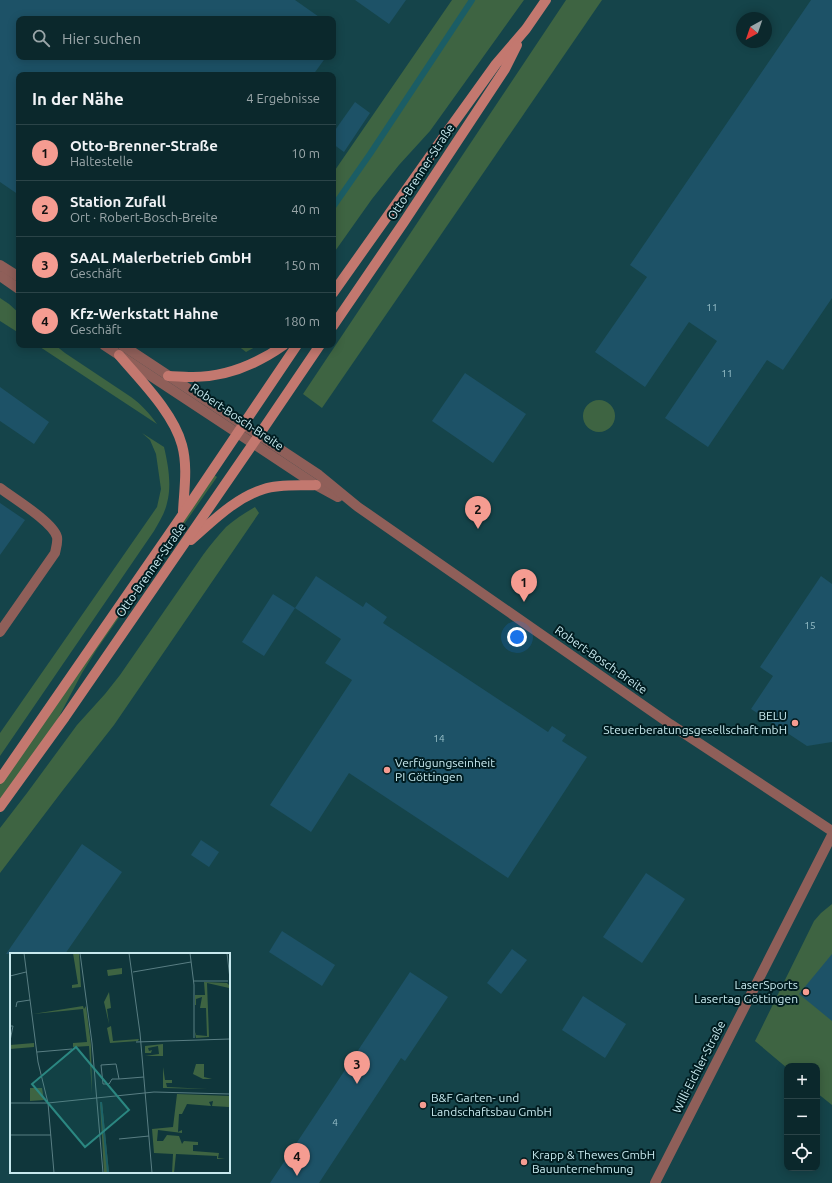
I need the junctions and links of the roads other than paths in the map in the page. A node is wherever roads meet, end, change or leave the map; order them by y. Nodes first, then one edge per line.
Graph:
1 (546, 0) edge
2 (526, 29) junction
3 (0, 265) edge
4 (16, 275) edge
5 (0, 276) edge
6 (16, 287) edge
7 (336, 289) edge
8 (336, 322) edge
9 (122, 348) edge
10 (280, 348) edge
11 (295, 348) edge
12 (318, 348) edge
13 (168, 376) junction
14 (240, 429) junction
15 (256, 439) junction
16 (316, 485) junction
17 (0, 488) edge
18 (358, 507) junction
19 (183, 514) junction
20 (180, 549) junction
21 (0, 632) edge
22 (0, 779) edge
23 (0, 807) edge
24 (832, 831) edge
25 (832, 835) edge
26 (655, 1183) edge

1 - 2 main road, Otto-Brenner-Straße
2 - 7 main road, Otto-Brenner-Straße
2 - 8 main road, Otto-Brenner-Straße
3 - 4 street
5 - 6 street
9 - 13 street, Robert-Bosch-Breite
9 - 14 street, Robert-Bosch-Breite
9 - 19 main road
10 - 13 main road
11 - 14 main road, Otto-Brenner-Straße
12 - 15 main road, Otto-Brenner-Straße
13 - 14 street, Robert-Bosch-Breite
14 - 15 street, Robert-Bosch-Breite
14 - 19 main road, Otto-Brenner-Straße
15 - 16 street, Robert-Bosch-Breite
15 - 18 street, Robert-Bosch-Breite
15 - 20 main road, Otto-Brenner-Straße
16 - 18 street, Robert-Bosch-Breite
16 - 20 main road
17 - 21 street
18 - 24 street, Robert-Bosch-Breite
19 - 22 main road, Otto-Brenner-Straße
20 - 23 main road, Otto-Brenner-Straße
25 - 26 street, Willi-Eichler-Straße

